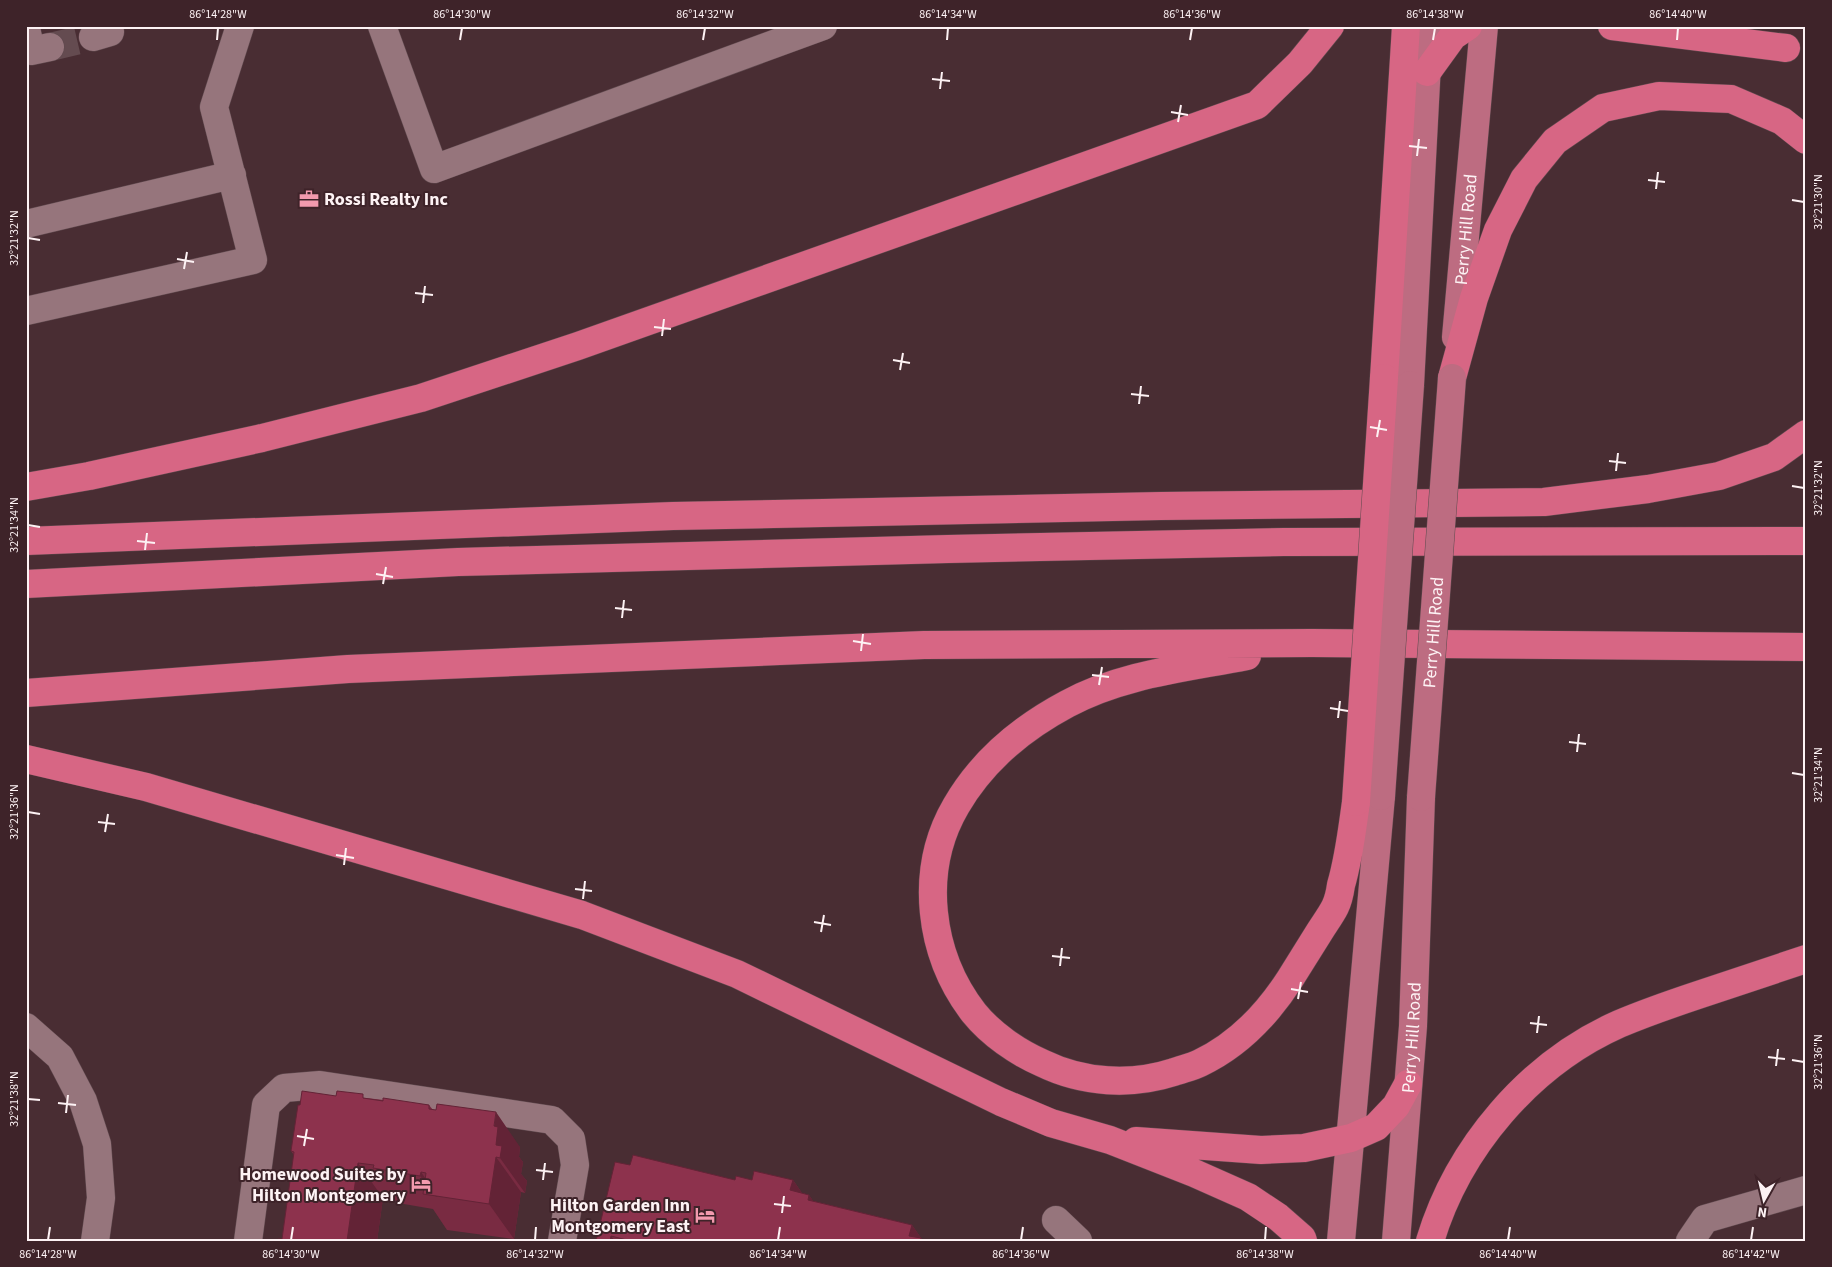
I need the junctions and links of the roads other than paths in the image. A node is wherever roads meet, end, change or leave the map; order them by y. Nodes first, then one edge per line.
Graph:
1 (240, 26) edge
2 (382, 26) edge
3 (823, 26) edge
4 (1330, 26) edge
5 (1406, 26) edge
6 (1429, 26) edge
7 (1468, 26) edge
8 (1484, 26) edge
9 (1612, 26) edge
10 (1726, 26) edge
11 (26, 28) edge
12 (50, 47) tunnel mouth
13 (1796, 53) edge
14 (1426, 72) junction
15 (1806, 140) edge
16 (232, 175) junction
17 (26, 224) edge
18 (26, 311) edge
19 (1452, 378) junction
20 (1806, 434) edge
21 (26, 488) edge
22 (26, 541) edge
23 (1806, 541) edge
24 (26, 584) edge
25 (1312, 643) junction
26 (1806, 647) edge
27 (26, 693) edge
28 (26, 759) edge
29 (1369, 799) junction
30 (1806, 959) edge
31 (26, 1027) edge
32 (1408, 1084) junction
33 (1351, 1138) junction
34 (1110, 1140) junction
35 (1806, 1190) edge
36 (95, 1241) edge
37 (248, 1241) edge
38 (562, 1241) edge
39 (1055, 1241) edge
40 (1078, 1241) edge
41 (1303, 1241) edge
42 (1342, 1241) edge
43 (1396, 1241) edge
44 (1430, 1241) edge
45 (1690, 1241) edge

1 - 16 lane
2 - 3 lane
4 - 21 highway
5 - 29 highway, bridge
6 - 14 main road
7 - 14 highway
8 - 19 main road, Perry Hill Road
9 - 13 highway
10 - 13 highway
11 - 12 lane
14 - 29 main road, bridge
15 - 19 highway
16 - 17 lane
16 - 18 lane
19 - 32 main road, Perry Hill Road, bridge
20 - 22 highway
23 - 24 highway
25 - 26 highway
25 - 27 highway
25 - 29 highway
28 - 34 highway
29 - 33 main road
30 - 44 highway
31 - 36 lane
32 - 33 highway
32 - 43 main road, Perry Hill Road
33 - 34 highway
33 - 42 main road
34 - 41 highway
35 - 45 lane
37 - 38 lane
39 - 40 lane

